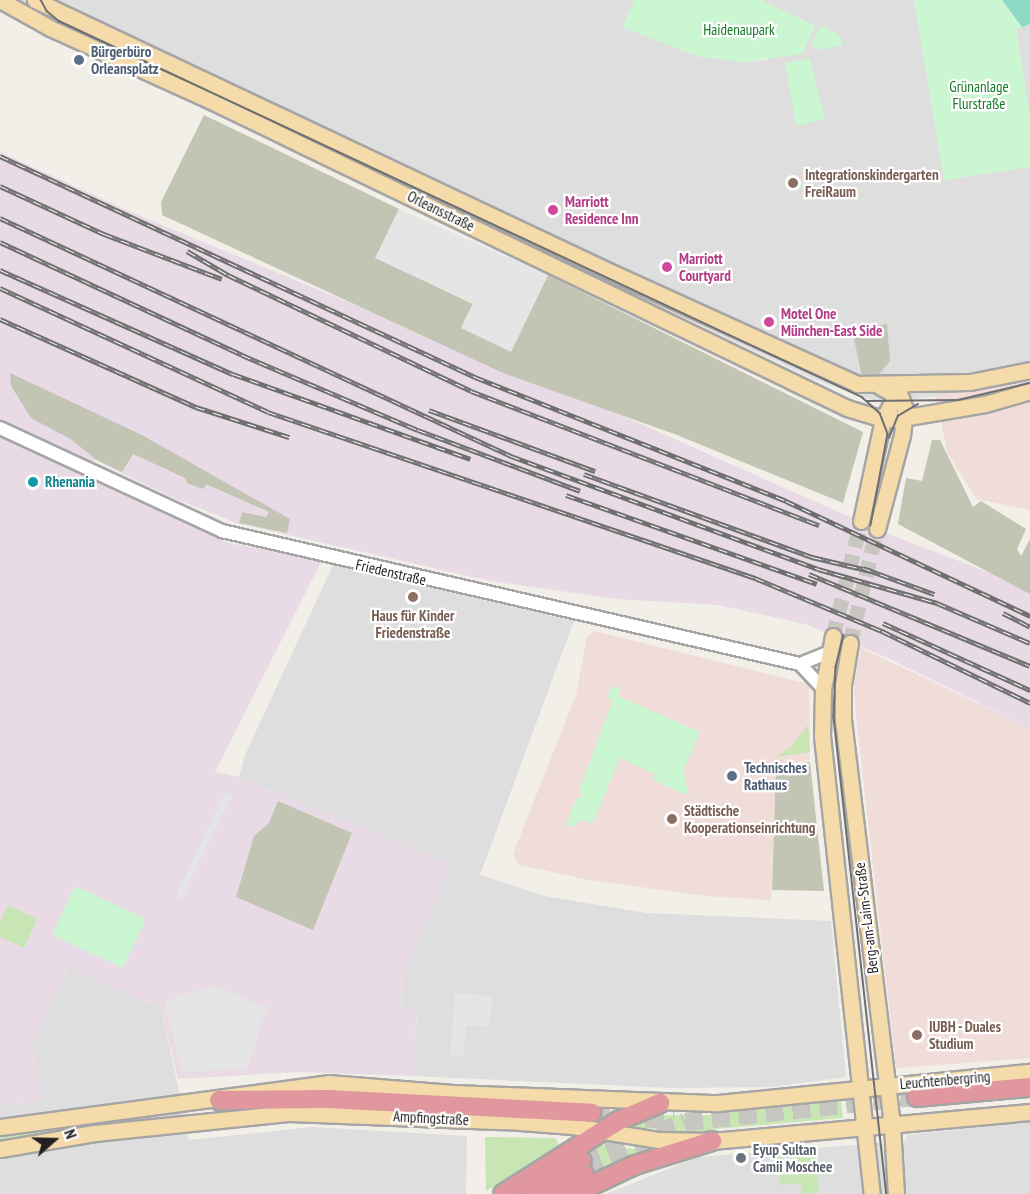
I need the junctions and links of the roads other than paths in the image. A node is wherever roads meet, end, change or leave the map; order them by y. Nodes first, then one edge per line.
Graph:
1 (0, 0) edge
2 (35, 0) edge
3 (1030, 370) edge
4 (1030, 391) edge
5 (899, 392) junction
6 (905, 418) junction
7 (883, 419) junction
8 (0, 428) edge
9 (861, 521) tunnel mouth
10 (877, 529) tunnel mouth
11 (833, 636) tunnel mouth
12 (850, 643) tunnel mouth
13 (830, 652) junction
14 (800, 664) junction
15 (823, 689) junction
16 (1030, 1072) edge
17 (887, 1085) junction
18 (1030, 1087) edge
19 (860, 1090) junction
20 (988, 1097) junction
21 (1030, 1099) edge
22 (219, 1100) junction
23 (660, 1103) junction
24 (917, 1103) tunnel mouth
25 (1030, 1112) edge
26 (592, 1113) tunnel mouth
27 (892, 1125) junction
28 (0, 1127) edge
29 (863, 1127) junction
30 (603, 1131) junction
31 (712, 1141) junction
32 (0, 1149) edge
33 (503, 1194) edge
34 (523, 1194) edge
35 (549, 1194) edge
36 (573, 1194) edge
37 (872, 1194) edge
38 (896, 1194) edge

1 - 7 main road, Orleansstraße
2 - 5 main road, Orleansstraße
3 - 5 main road, Orleansstraße
4 - 6 main road
5 - 6 main road
5 - 7 main road
6 - 7 main road
6 - 10 main road
7 - 9 main road
8 - 14 street, Friedenstraße
11 - 13 main road, Berg-am-Laim-Straße
12 - 17 main road, Berg-am-Laim-Straße
13 - 14 street
13 - 15 main road, Berg-am-Laim-Straße
14 - 15 street
15 - 19 main road, Berg-am-Laim-Straße
16 - 17 main road, Leuchtenbergring
17 - 19 main road, Leuchtenbergring
17 - 27 main road, Berg-am-Laim-Straße
18 - 20 highway, Leuchtenbergring
19 - 23 main road, Ampfingstraße
19 - 29 main road, Berg-am-Laim-Straße
20 - 21 highway, Leuchtenbergring
20 - 24 highway
22 - 23 main road, Ampfingstraße
22 - 26 highway
22 - 28 main road, Ampfingstraße
23 - 30 highway
25 - 27 main road
27 - 29 main road
27 - 38 main road, Berg-am-Laim-Straße
29 - 31 main road, Ampfingstraße
29 - 37 main road
30 - 31 main road, Ampfingstraße
30 - 32 main road, Ampfingstraße
30 - 33 highway
31 - 36 highway
34 - 35 highway

